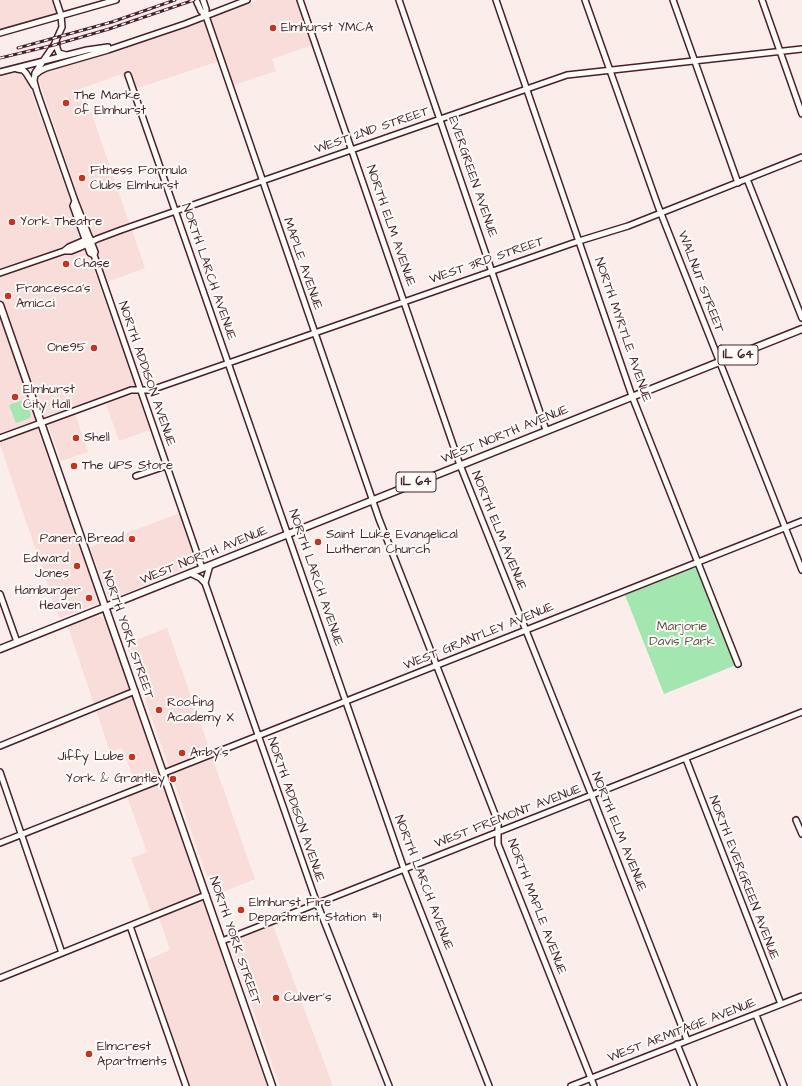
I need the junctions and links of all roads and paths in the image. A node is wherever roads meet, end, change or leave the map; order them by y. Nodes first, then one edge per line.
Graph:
1 (56, 0) edge
2 (116, 0) edge
3 (196, 0) edge
4 (203, 0) edge
5 (246, 0) edge
6 (300, 0) edge
7 (399, 0) edge
8 (496, 0) edge
9 (585, 0) edge
10 (673, 0) edge
11 (762, 0) edge
12 (61, 15) junction
13 (206, 16) junction
14 (0, 33) edge
15 (56, 41) junction
16 (126, 44) junction
17 (802, 49) edge
18 (780, 51) junction
19 (69, 55) junction
20 (695, 61) junction
21 (41, 63) junction
22 (16, 69) junction
23 (610, 70) junction
24 (0, 72) edge
25 (128, 75) dead end
26 (35, 76) junction
27 (527, 89) junction
28 (37, 92) junction
29 (802, 114) edge
30 (440, 119) junction
31 (352, 150) junction
32 (802, 157) edge
33 (747, 179) junction
34 (262, 181) junction
35 (738, 183) junction
36 (176, 211) junction
37 (661, 213) junction
38 (88, 241) junction
39 (580, 241) junction
40 (493, 271) junction
41 (0, 273) edge
42 (404, 302) junction
43 (0, 305) edge
44 (802, 318) edge
45 (802, 329) edge
46 (315, 333) junction
47 (719, 362) junction
48 (228, 363) junction
49 (140, 390) junction
50 (632, 396) junction
51 (41, 422) junction
52 (546, 430) junction
53 (0, 438) edge
54 (460, 465) junction
55 (166, 466) junction
56 (136, 476) dead end
57 (372, 500) junction
58 (379, 519) joint
59 (802, 521) edge
60 (785, 528) junction
61 (288, 534) junction
62 (699, 562) junction
63 (210, 565) junction
64 (202, 568) junction
65 (802, 570) edge
66 (190, 573) junction
67 (205, 583) junction
68 (0, 594) edge
69 (106, 607) junction
70 (526, 630) junction
71 (17, 642) junction
72 (0, 649) edge
73 (738, 664) dead end
74 (436, 666) junction
75 (135, 691) junction
76 (346, 702) junction
77 (802, 712) edge
78 (258, 736) junction
79 (0, 746) edge
80 (686, 759) junction
81 (0, 772) edge
82 (164, 776) junction
83 (592, 796) junction
84 (796, 820) dead end
85 (498, 833) junction
86 (22, 834) junction
87 (802, 834) edge
88 (0, 843) edge
89 (404, 869) junction
90 (206, 895) junction
91 (317, 904) junction
92 (130, 926) junction
93 (222, 941) junction
94 (62, 953) junction
95 (0, 978) edge
96 (802, 996) edge
97 (781, 1004) junction
98 (756, 1014) junction
99 (688, 1040) junction
100 (678, 1044) junction
101 (591, 1078) junction
102 (186, 1086) edge
103 (272, 1086) edge
104 (389, 1086) edge
105 (489, 1086) edge
106 (571, 1086) edge
107 (594, 1086) edge
108 (694, 1086) edge
109 (784, 1086) edge

1 - 12 street
2 - 12 street
3 - 13 street, MAPLE AVENUE
4 - 13 street, MAPLE AVENUE
5 - 13 street
6 - 31 street, NORTH ELM AVENUE
7 - 30 street, EVERGREEN AVENUE
8 - 27 street, NORTH MYRTLE AVENUE
9 - 23 street, WALNUT STREET
10 - 20 street
11 - 18 street
12 - 14 street
12 - 15 street
13 - 16 street
13 - 34 street, MAPLE AVENUE
15 - 19 street
15 - 21 street
16 - 19 street
16 - 26 street
17 - 18 street, WEST 2ND STREET
18 - 20 street, WEST 2ND STREET
18 - 29 street
19 - 21 street
20 - 23 street, WEST 2ND STREET
20 - 35 street
21 - 22 street
21 - 26 street
22 - 24 street
22 - 28 street
23 - 27 street, WEST 2ND STREET
23 - 37 street, WALNUT STREET
25 - 36 street, NORTH LARCH AVENUE
26 - 28 street, NORTH ADDISON AVENUE
27 - 30 street, WEST 2ND STREET
27 - 39 street, NORTH MYRTLE AVENUE
28 - 38 street, NORTH ADDISON AVENUE
30 - 31 street, WEST 2ND STREET
30 - 40 street, EVERGREEN AVENUE
31 - 34 street, WEST 2ND STREET
31 - 42 street, NORTH ELM AVENUE
32 - 33 street, WEST 3RD STREET
33 - 35 street, WEST 3RD STREET
33 - 44 street
34 - 36 street, WEST 2ND STREET
34 - 46 street, MAPLE AVENUE
35 - 37 street, WEST 3RD STREET
36 - 38 street, WEST 2ND STREET
36 - 48 street, NORTH LARCH AVENUE
37 - 39 street, WEST 3RD STREET
37 - 47 street, WALNUT STREET
38 - 41 street, WEST 2ND STREET
38 - 49 street, NORTH ADDISON AVENUE
39 - 40 street, WEST 3RD STREET
39 - 50 street, NORTH MYRTLE AVENUE
40 - 42 street, WEST 3RD STREET
40 - 52 street, EVERGREEN AVENUE
42 - 46 street, WEST 3RD STREET
42 - 54 street, NORTH ELM AVENUE
43 - 51 main road, NORTH YORK STREET
45 - 47 main road, WEST NORTH AVENUE / IL 64
46 - 48 street, WEST 3RD STREET
46 - 57 street, MAPLE AVENUE
47 - 50 main road, WEST NORTH AVENUE / IL 64
47 - 60 street, WALNUT STREET
48 - 49 street, WEST 3RD STREET
48 - 61 street, NORTH LARCH AVENUE
49 - 51 street, WEST 3RD STREET
49 - 55 street, NORTH ADDISON AVENUE
50 - 52 main road, WEST NORTH AVENUE / IL 64
50 - 62 street, NORTH MYRTLE AVENUE
51 - 53 street, WEST 3RD STREET
51 - 69 main road, NORTH YORK STREET
52 - 54 main road, WEST NORTH AVENUE / IL 64
54 - 57 main road, WEST NORTH AVENUE / IL 64
54 - 70 street, NORTH ELM AVENUE
55 - 56 street
55 - 64 street, NORTH ADDISON AVENUE
57 - 58 street, MAPLE AVENUE
57 - 61 main road, WEST NORTH AVENUE / IL 64
58 - 74 street, NORTH MAPLE AVENUE
59 - 60 street, WEST GRANTLEY AVENUE
60 - 62 street, WEST GRANTLEY AVENUE
60 - 65 street, WALNUT STREET
61 - 63 main road, WEST NORTH AVENUE / IL 64
61 - 76 street, NORTH LARCH AVENUE
62 - 70 street, WEST GRANTLEY AVENUE
62 - 73 street, NORTH MYRTLE AVENUE
63 - 64 main road, WEST NORTH AVENUE / IL 64
63 - 67 street
64 - 66 main road, WEST NORTH AVENUE / IL 64
66 - 67 street
66 - 69 main road, WEST NORTH AVENUE / IL 64
67 - 78 street, NORTH ADDISON AVENUE
68 - 71 street
69 - 71 main road, IL 64
69 - 75 main road, NORTH YORK STREET
70 - 74 street, WEST GRANTLEY AVENUE
70 - 83 street, NORTH ELM AVENUE
71 - 72 main road, IL 64
74 - 76 street, WEST GRANTLEY AVENUE
74 - 85 street, NORTH MAPLE AVENUE
75 - 79 street
75 - 82 main road, NORTH YORK STREET
76 - 78 street, WEST GRANTLEY AVENUE
76 - 89 street, NORTH LARCH AVENUE
77 - 80 street, WEST FREMONT AVENUE
78 - 82 street, WEST GRANTLEY AVENUE
78 - 91 street, NORTH ADDISON AVENUE
80 - 83 street, WEST FREMONT AVENUE
80 - 97 street, NORTH EVERGREEN AVENUE
81 - 86 street
82 - 86 street, WEST GRANTLEY AVENUE
82 - 90 main road, NORTH YORK STREET
83 - 85 street, WEST FREMONT AVENUE
83 - 99 street, NORTH ELM AVENUE
84 - 87 street
85 - 89 street, WEST FREMONT AVENUE
85 - 101 street, NORTH MAPLE AVENUE
86 - 88 street, WEST GRANTLEY AVENUE
86 - 94 street
89 - 91 street, WEST FREMONT AVENUE
89 - 105 street, NORTH LARCH AVENUE
90 - 92 street
90 - 93 main road, NORTH YORK STREET
91 - 93 street, WEST FREMONT AVENUE
91 - 104 street, NORTH ADDISON AVENUE
92 - 94 street
92 - 102 street
93 - 103 main road, NORTH YORK STREET
94 - 95 street
96 - 97 street, WEST ARMITAGE AVENUE
97 - 98 street, WEST ARMITAGE AVENUE
98 - 99 street, WEST ARMITAGE AVENUE
98 - 109 street
99 - 100 street, WEST ARMITAGE AVENUE
100 - 101 street, WEST ARMITAGE AVENUE
100 - 108 street
101 - 106 street, WEST ARMITAGE AVENUE
101 - 107 street

